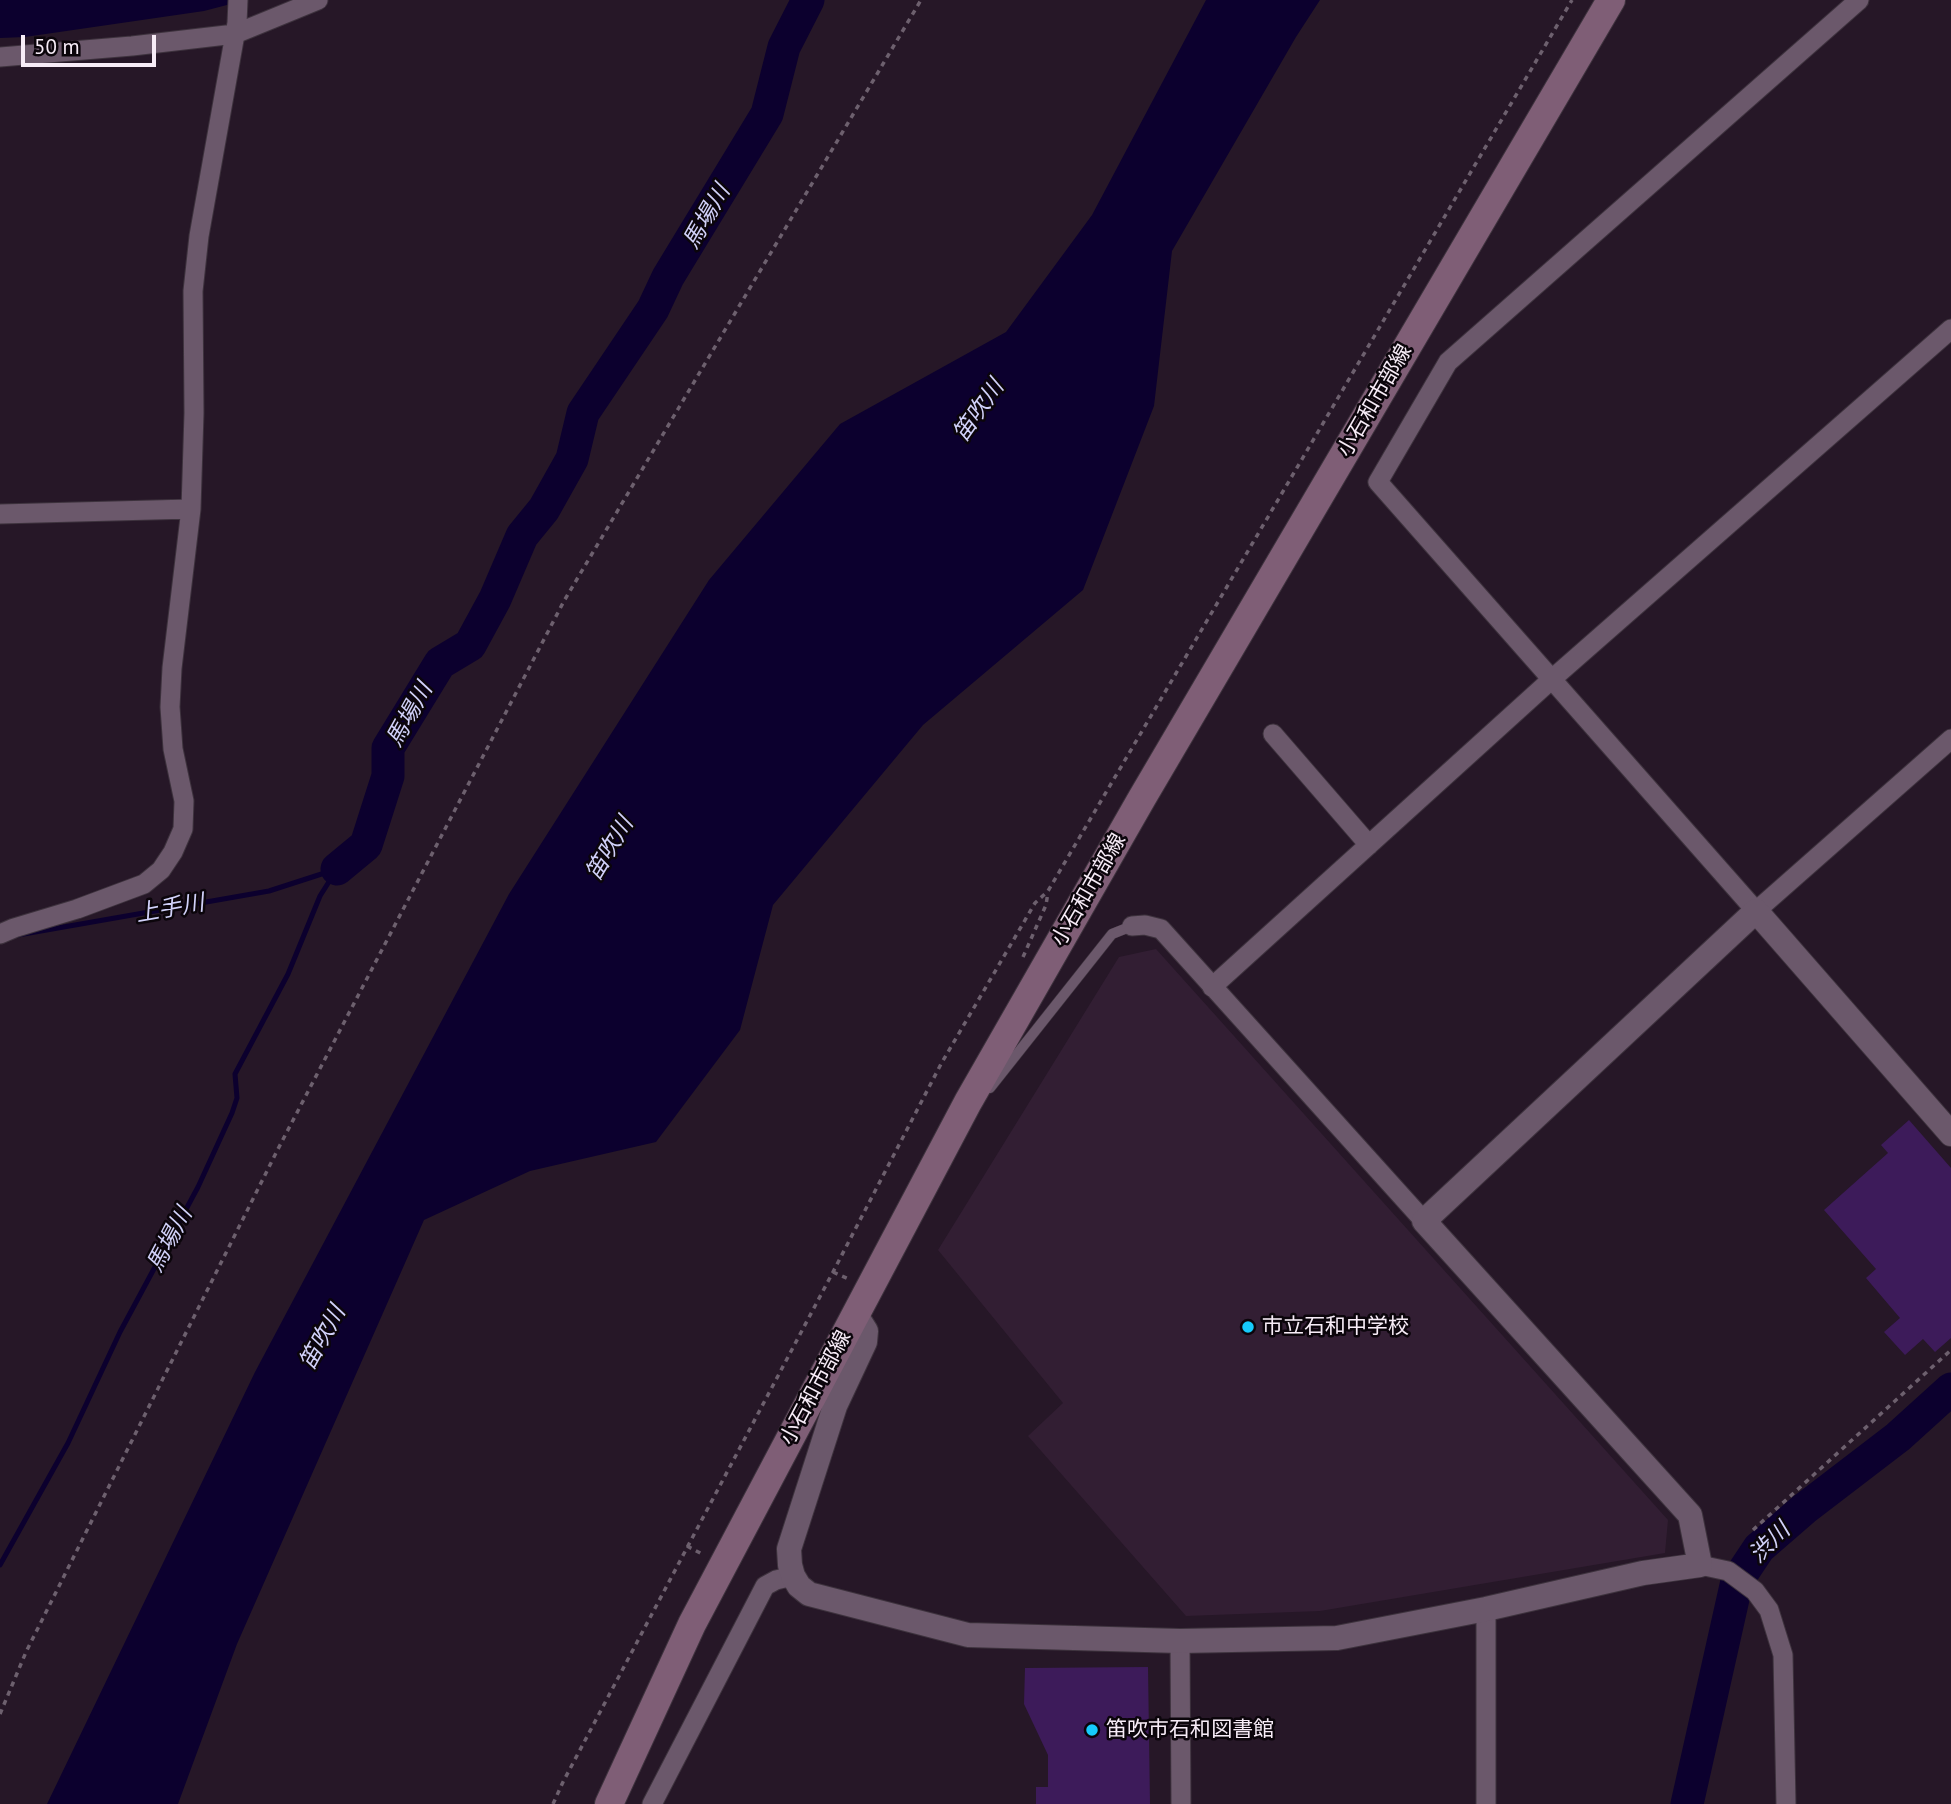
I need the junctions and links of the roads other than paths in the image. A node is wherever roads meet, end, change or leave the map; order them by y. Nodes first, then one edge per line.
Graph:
1 (237, 0) edge
2 (318, 0) edge
3 (1611, 0) edge
4 (1859, 0) edge
5 (236, 29) junction
6 (0, 57) edge
7 (1951, 329) edge
8 (191, 509) junction
9 (0, 514) edge
10 (1552, 679) junction
11 (1273, 734) dead end
12 (1951, 739) edge
13 (1369, 845) junction
14 (1756, 911) junction
15 (1132, 926) joint
16 (7, 931) edge
17 (1212, 987) junction
18 (968, 1102) junction
19 (1951, 1134) edge
20 (1424, 1221) junction
21 (853, 1317) junction
22 (1700, 1565) junction
23 (793, 1576) junction
24 (1486, 1609) junction
25 (1180, 1641) junction
26 (609, 1804) edge
27 (652, 1804) edge
28 (1181, 1804) edge
29 (1486, 1804) edge
30 (1786, 1804) edge

1 - 5 street
2 - 5 street
3 - 18 main road, 小石和市部線
4 - 10 street
5 - 6 street
5 - 8 street
7 - 10 street
8 - 9 street
8 - 16 street
10 - 13 street
10 - 14 street
11 - 13 street
12 - 14 street
13 - 17 street
14 - 19 street
14 - 20 street
15 - 17 street
15 - 18 lane
17 - 20 street
18 - 21 main road, 小石和市部線
20 - 22 street
21 - 23 street
21 - 26 main road, 小石和市部線
22 - 24 street
22 - 30 street
23 - 25 street
23 - 27 street
24 - 25 street
24 - 29 street
25 - 28 street

